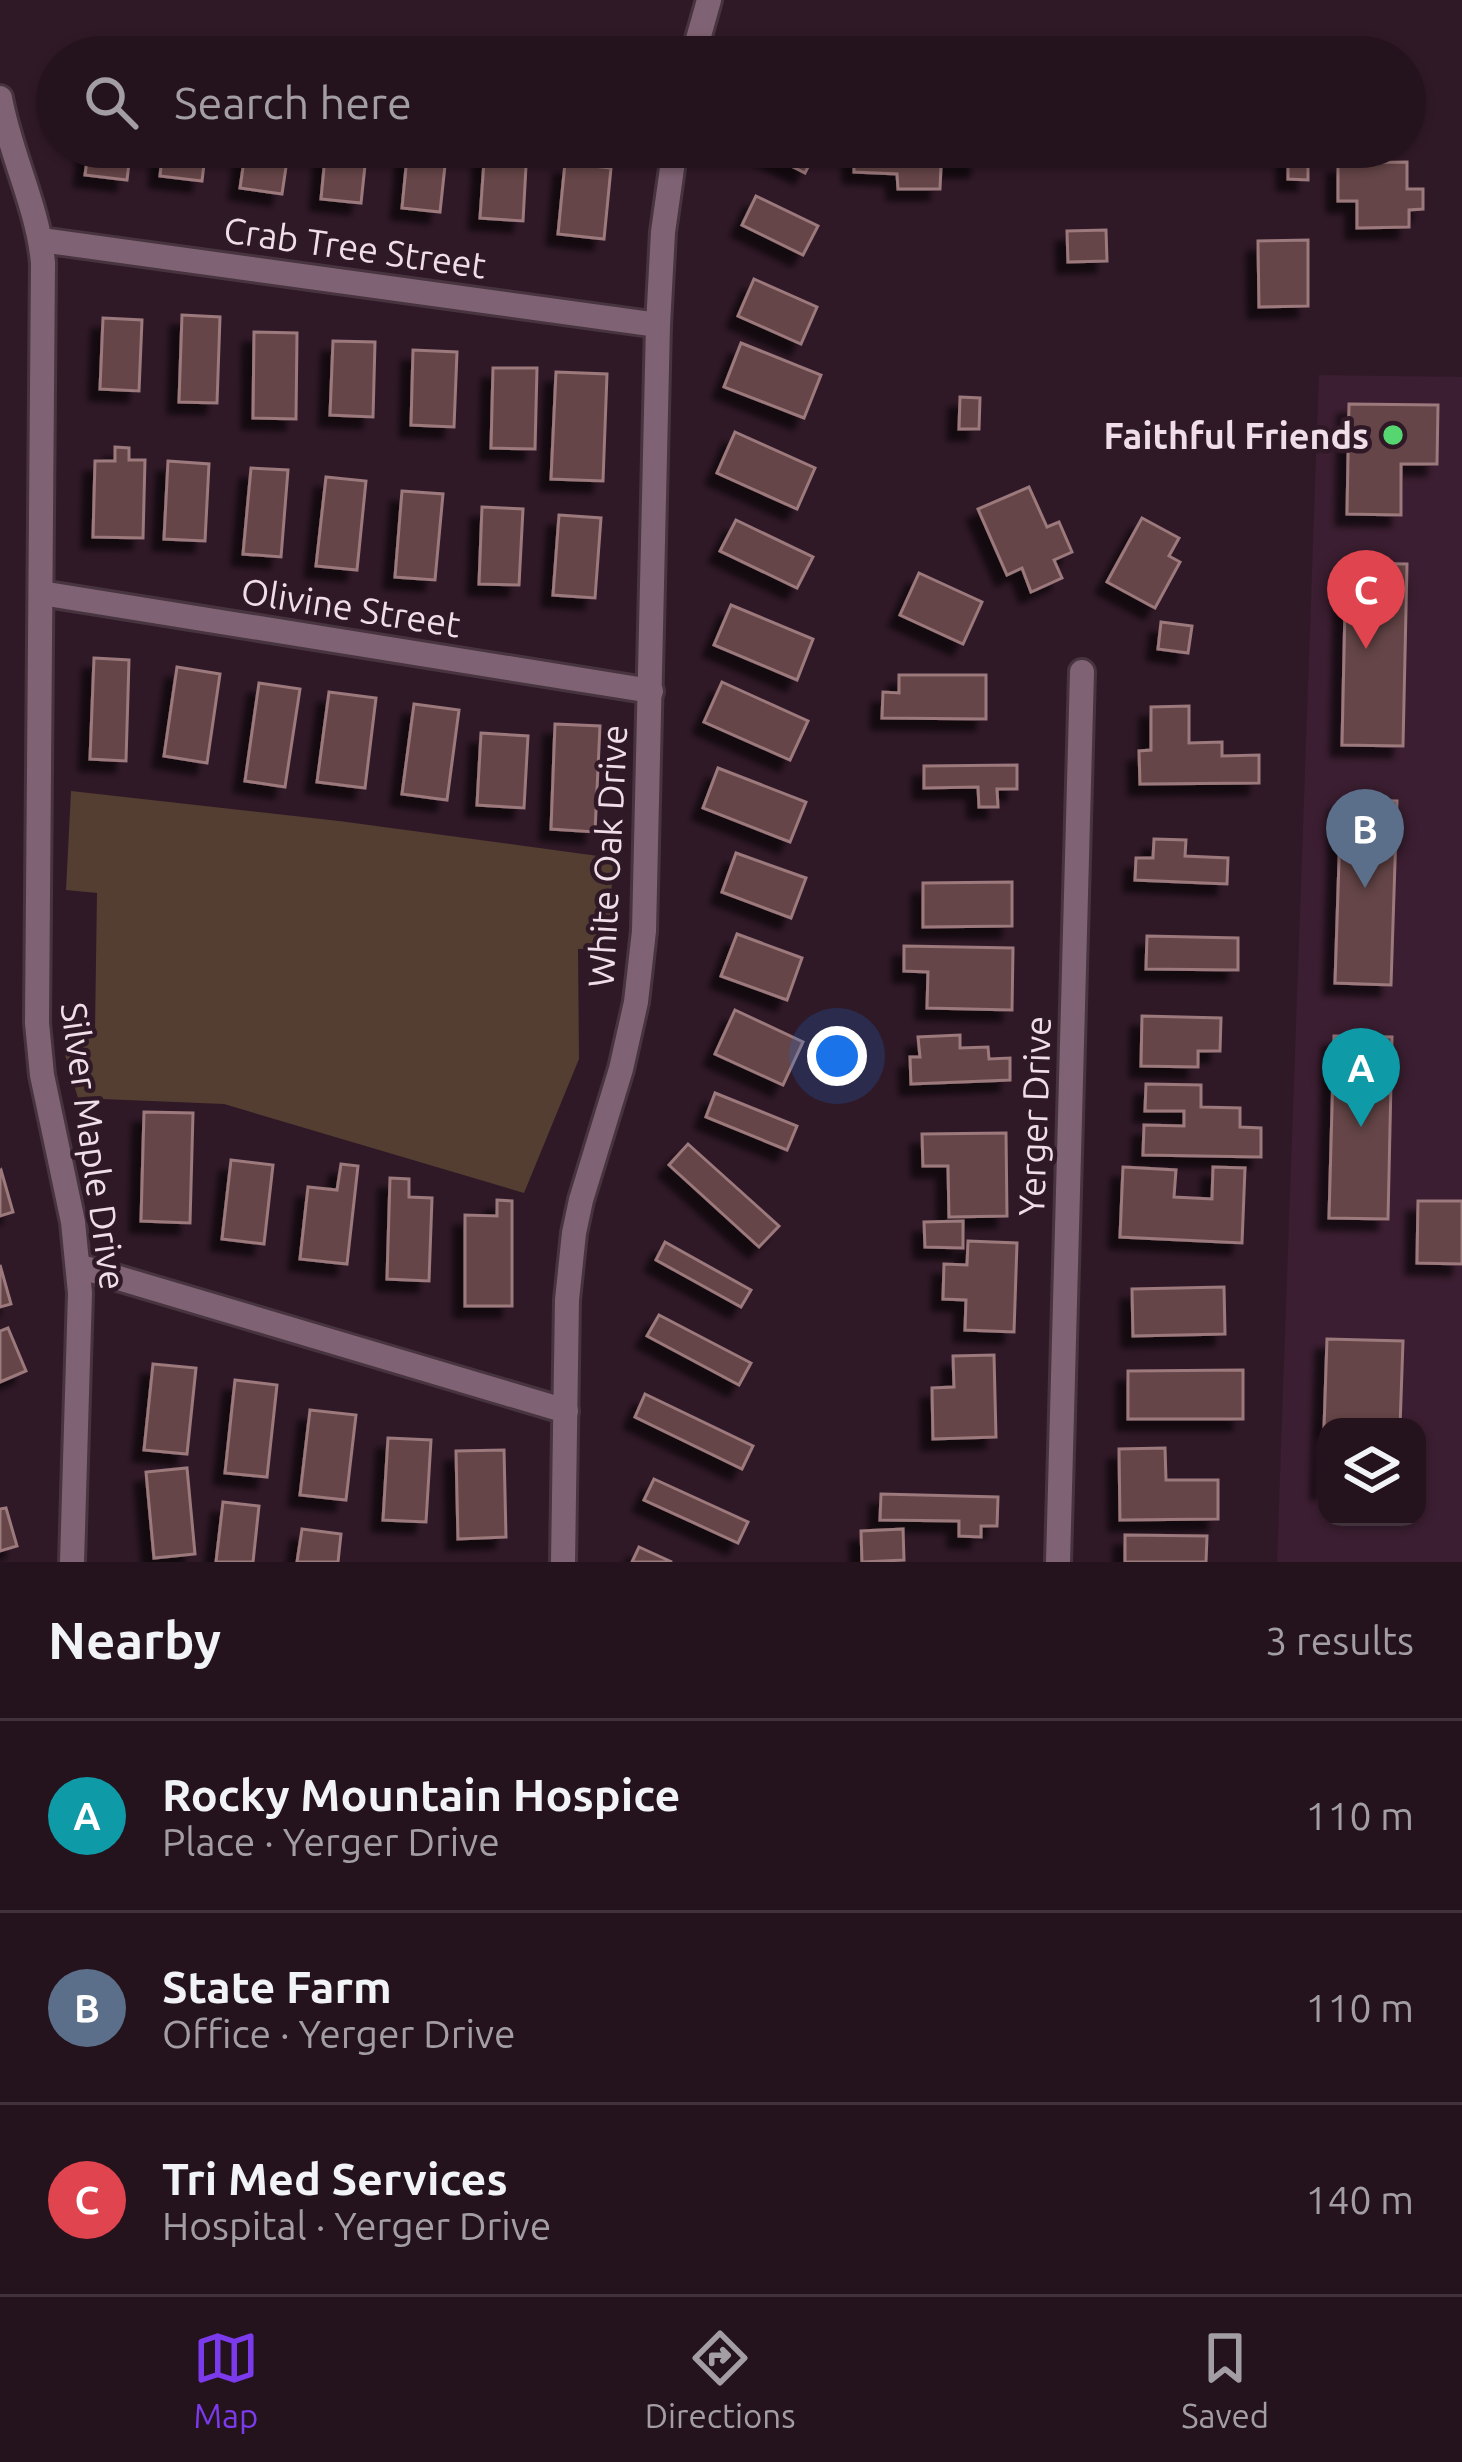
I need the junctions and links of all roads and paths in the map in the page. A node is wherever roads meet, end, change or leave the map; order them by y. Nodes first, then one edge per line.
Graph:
1 (709, 0) edge
2 (699, 36) edge
3 (0, 98) edge
4 (672, 168) edge
5 (41, 240) junction
6 (658, 325) junction
7 (41, 593) junction
8 (1082, 672) dead end
9 (651, 691) junction
10 (79, 1266) junction
11 (566, 1411) junction
12 (72, 1562) edge
13 (563, 1562) edge
14 (1058, 1562) edge

1 - 2 street
3 - 5 street, Silver Maple Drive
4 - 6 street, White Oak Drive
5 - 6 street, Crab Tree Street
5 - 7 street, Silver Maple Drive
6 - 9 street, White Oak Drive
7 - 9 street, Olivine Street
7 - 10 street, Silver Maple Drive
8 - 14 street, Yerger Drive
9 - 11 street, White Oak Drive
10 - 11 street
10 - 12 street, Silver Maple Drive
11 - 13 street, White Oak Drive

